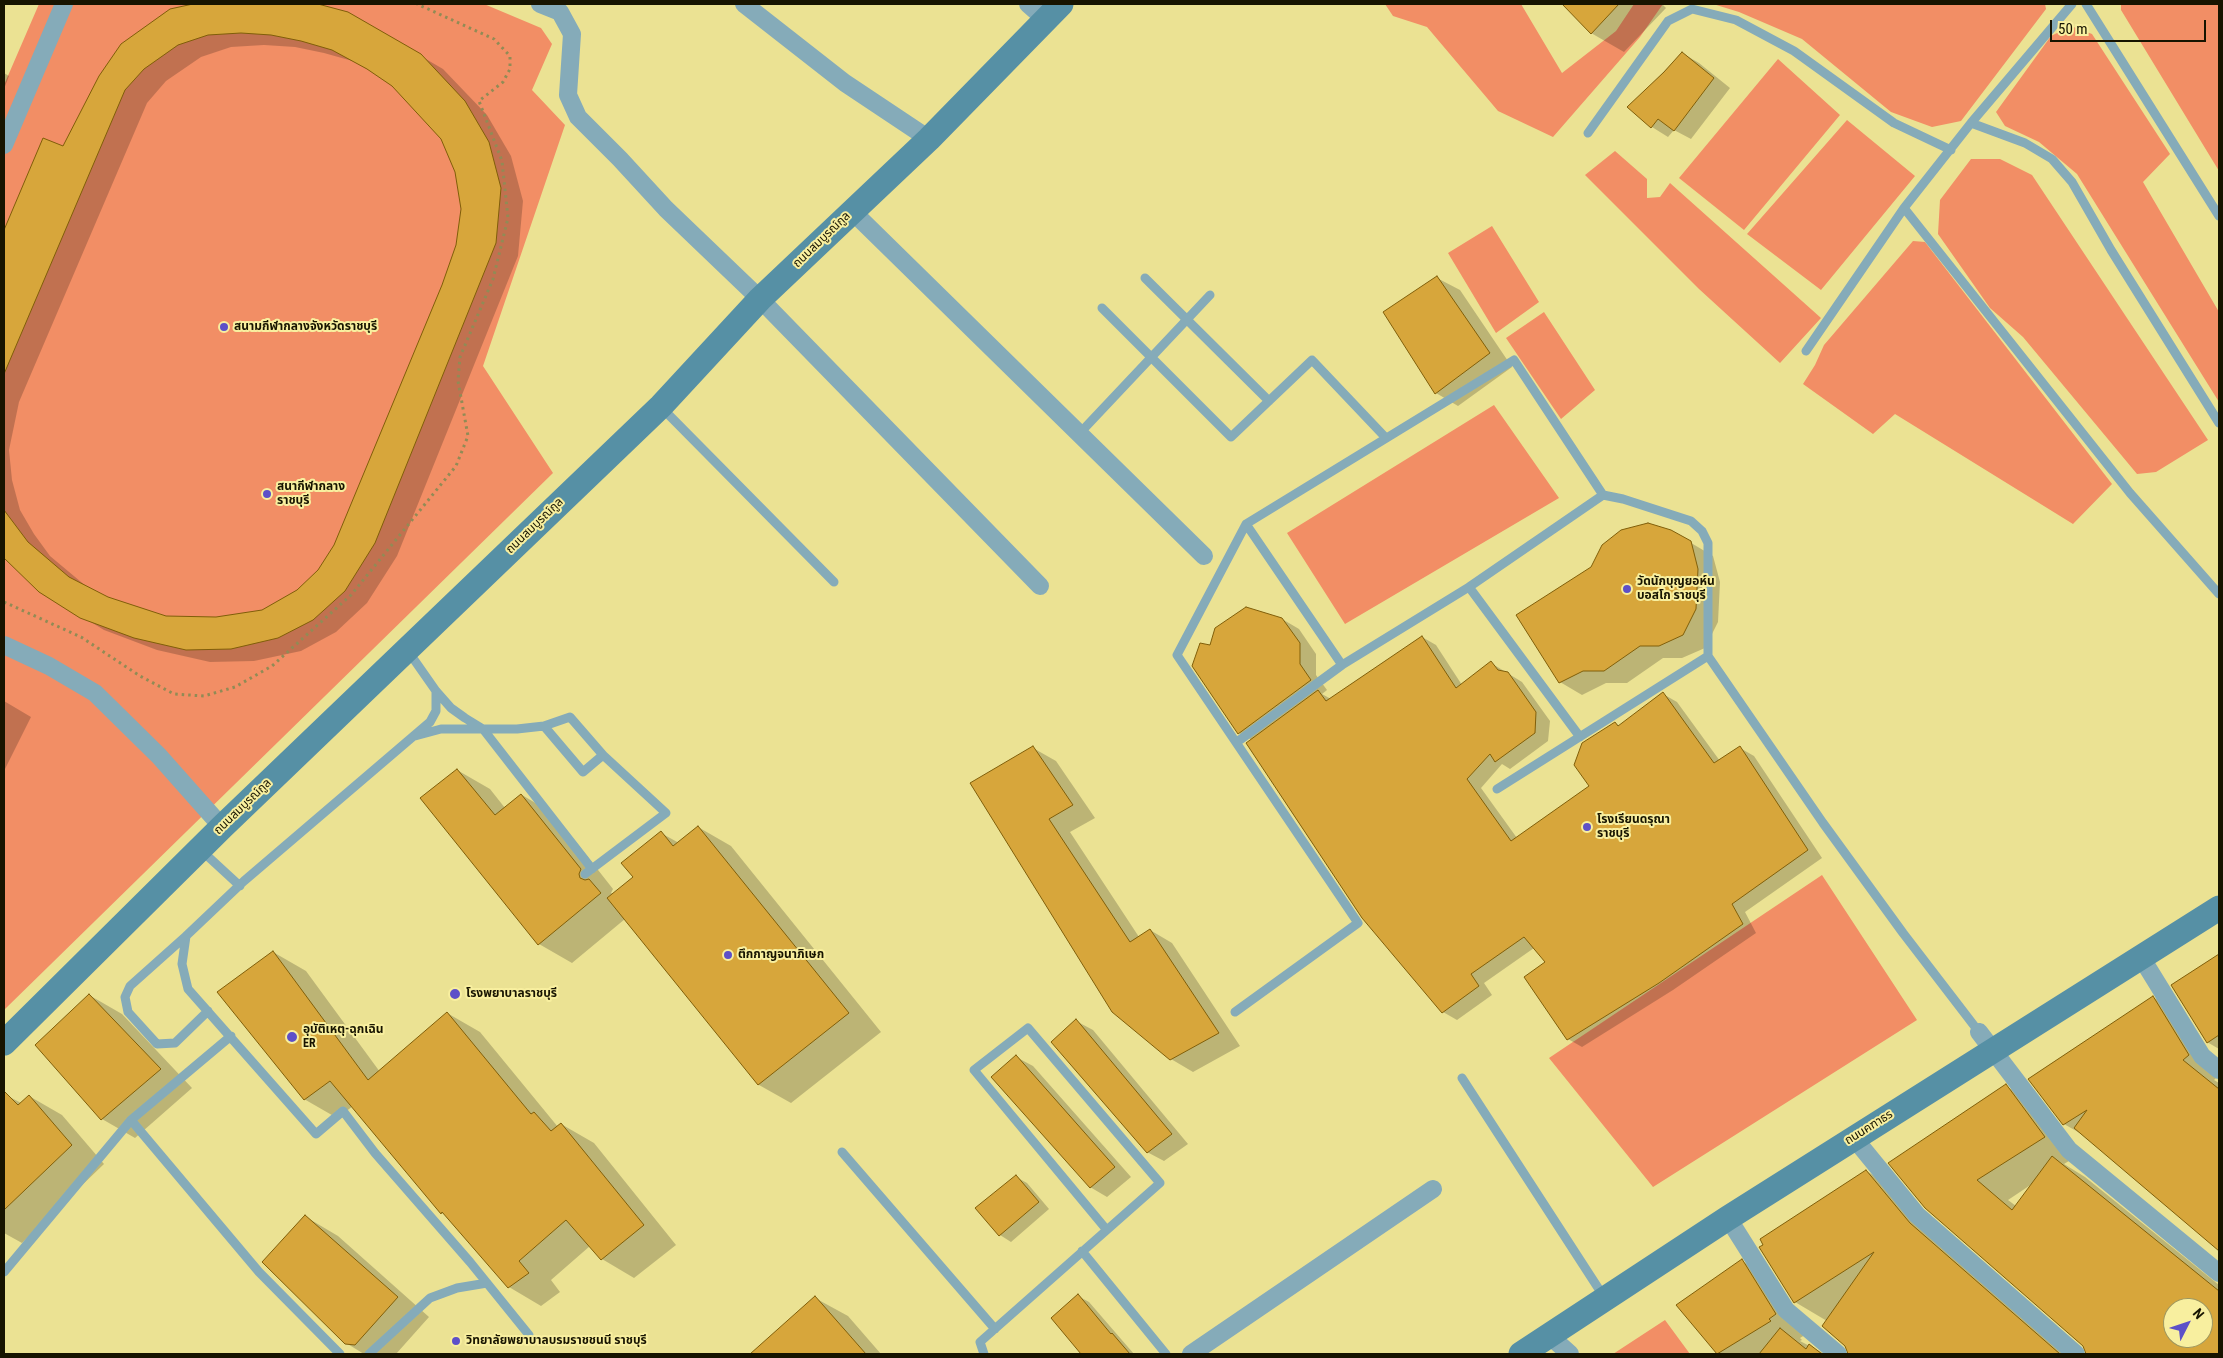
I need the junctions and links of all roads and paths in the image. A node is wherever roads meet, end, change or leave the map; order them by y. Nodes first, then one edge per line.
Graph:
1 (64, 4) edge
2 (417, 4) edge
3 (540, 4) edge
4 (744, 4) edge
5 (2072, 4) edge
6 (2086, 4) edge
7 (1045, 9) edge
8 (1971, 123) junction
9 (1588, 133) dead end
10 (928, 139) junction
11 (4, 145) edge
12 (1951, 150) junction
13 (1904, 208) junction
14 (852, 212) junction
15 (2219, 216) edge
16 (1145, 278) dead end
17 (1210, 295) dead end
18 (760, 299) junction
19 (1102, 308) dead end
20 (1186, 319) junction
21 (1806, 351) dead end
22 (1151, 357) junction
23 (1270, 401) junction
24 (660, 406) junction
25 (2219, 423) edge
26 (1079, 434) junction
27 (1386, 438) junction
28 (1603, 495) junction
29 (1246, 524) junction
30 (1204, 556) dead end
31 (834, 582) dead end
32 (1040, 586) dead end
33 (1469, 587) junction
34 (2219, 594) edge
35 (4, 602) edge
36 (4, 645) edge
37 (407, 649) junction
38 (1708, 656) junction
39 (1342, 665) junction
40 (436, 691) junction
41 (544, 726) junction
42 (483, 728) junction
43 (412, 736) junction
44 (1580, 737) junction
45 (1237, 742) junction
46 (603, 756) junction
47 (1497, 789) dead end
48 (222, 827) junction
49 (200, 849) junction
50 (240, 886) junction
51 (2219, 908) edge
52 (186, 936) junction
53 (2140, 957) junction
54 (208, 1011) junction
55 (1235, 1012) dead end
56 (232, 1036) junction
57 (1986, 1041) junction
58 (4, 1043) edge
59 (2219, 1070) edge
60 (1462, 1078) dead end
61 (131, 1120) junction
62 (1854, 1138) junction
63 (842, 1152) dead end
64 (1433, 1189) dead end
65 (1728, 1218) junction
66 (1106, 1229) junction
67 (1082, 1251) junction
68 (4, 1272) edge
69 (2219, 1273) edge
70 (487, 1283) junction
71 (1606, 1299) junction
72 (995, 1329) junction
73 (529, 1336) dead end
74 (1550, 1336) junction
75 (340, 1354) edge
76 (369, 1354) edge
77 (984, 1354) edge
78 (1166, 1354) edge
79 (1191, 1354) edge
80 (1522, 1354) edge
81 (1570, 1354) edge
82 (1838, 1354) edge
83 (2076, 1354) edge

1 - 11 street
2 - 35 path
3 - 18 street
4 - 10 street
5 - 8 lane
6 - 15 lane
7 - 10 street, ถนนสมบูรณ์กูล
8 - 12 lane
8 - 25 lane
9 - 12 lane
10 - 14 street, ถนนสมบูรณ์กูล
12 - 13 lane
13 - 21 lane
13 - 34 lane
14 - 18 street, ถนนสมบูรณ์กูล
14 - 26 street
16 - 20 lane
17 - 20 lane
18 - 24 street, ถนนสมบูรณ์กูล
18 - 32 street
19 - 22 lane
20 - 22 lane
20 - 23 lane
22 - 23 lane
22 - 26 lane
23 - 27 lane
24 - 31 lane
24 - 37 street, ถนนสมบูรณ์กูล
26 - 30 street
27 - 28 lane
27 - 29 lane
28 - 33 lane
28 - 38 lane
29 - 39 lane
29 - 45 lane
33 - 39 lane
33 - 44 lane
36 - 48 street
37 - 40 lane
37 - 48 street, ถนนสมบูรณ์กูล
38 - 44 lane
38 - 57 lane
39 - 45 lane
40 - 42 lane
40 - 43 lane
41 - 42 lane
41 - 46 lane
41 - 46 lane
42 - 43 lane
42 - 46 lane
43 - 50 lane
44 - 47 lane
45 - 55 lane
48 - 49 street, ถนนสมบูรณ์กูล
49 - 50 lane
49 - 58 street, ถนนสมบูรณ์กูล
50 - 52 lane
51 - 53 street, ถนนคฑาธร
52 - 54 lane
52 - 54 lane
53 - 57 street, ถนนคฑาธร
53 - 59 street
54 - 56 lane
56 - 61 lane
56 - 70 lane
57 - 62 street, ถนนคฑาธร
57 - 69 street
60 - 71 lane
61 - 68 lane
61 - 75 lane
62 - 65 street, ถนนคฑาธร
62 - 83 street
63 - 72 lane
64 - 79 street
65 - 71 street, ถนนคฑาธร
65 - 82 street
66 - 66 lane
66 - 67 lane
67 - 72 lane
67 - 78 lane
70 - 73 lane
70 - 76 lane
71 - 74 street, ถนนคฑาธร
72 - 77 lane
74 - 80 street, ถนนคฑาธร
74 - 81 street

